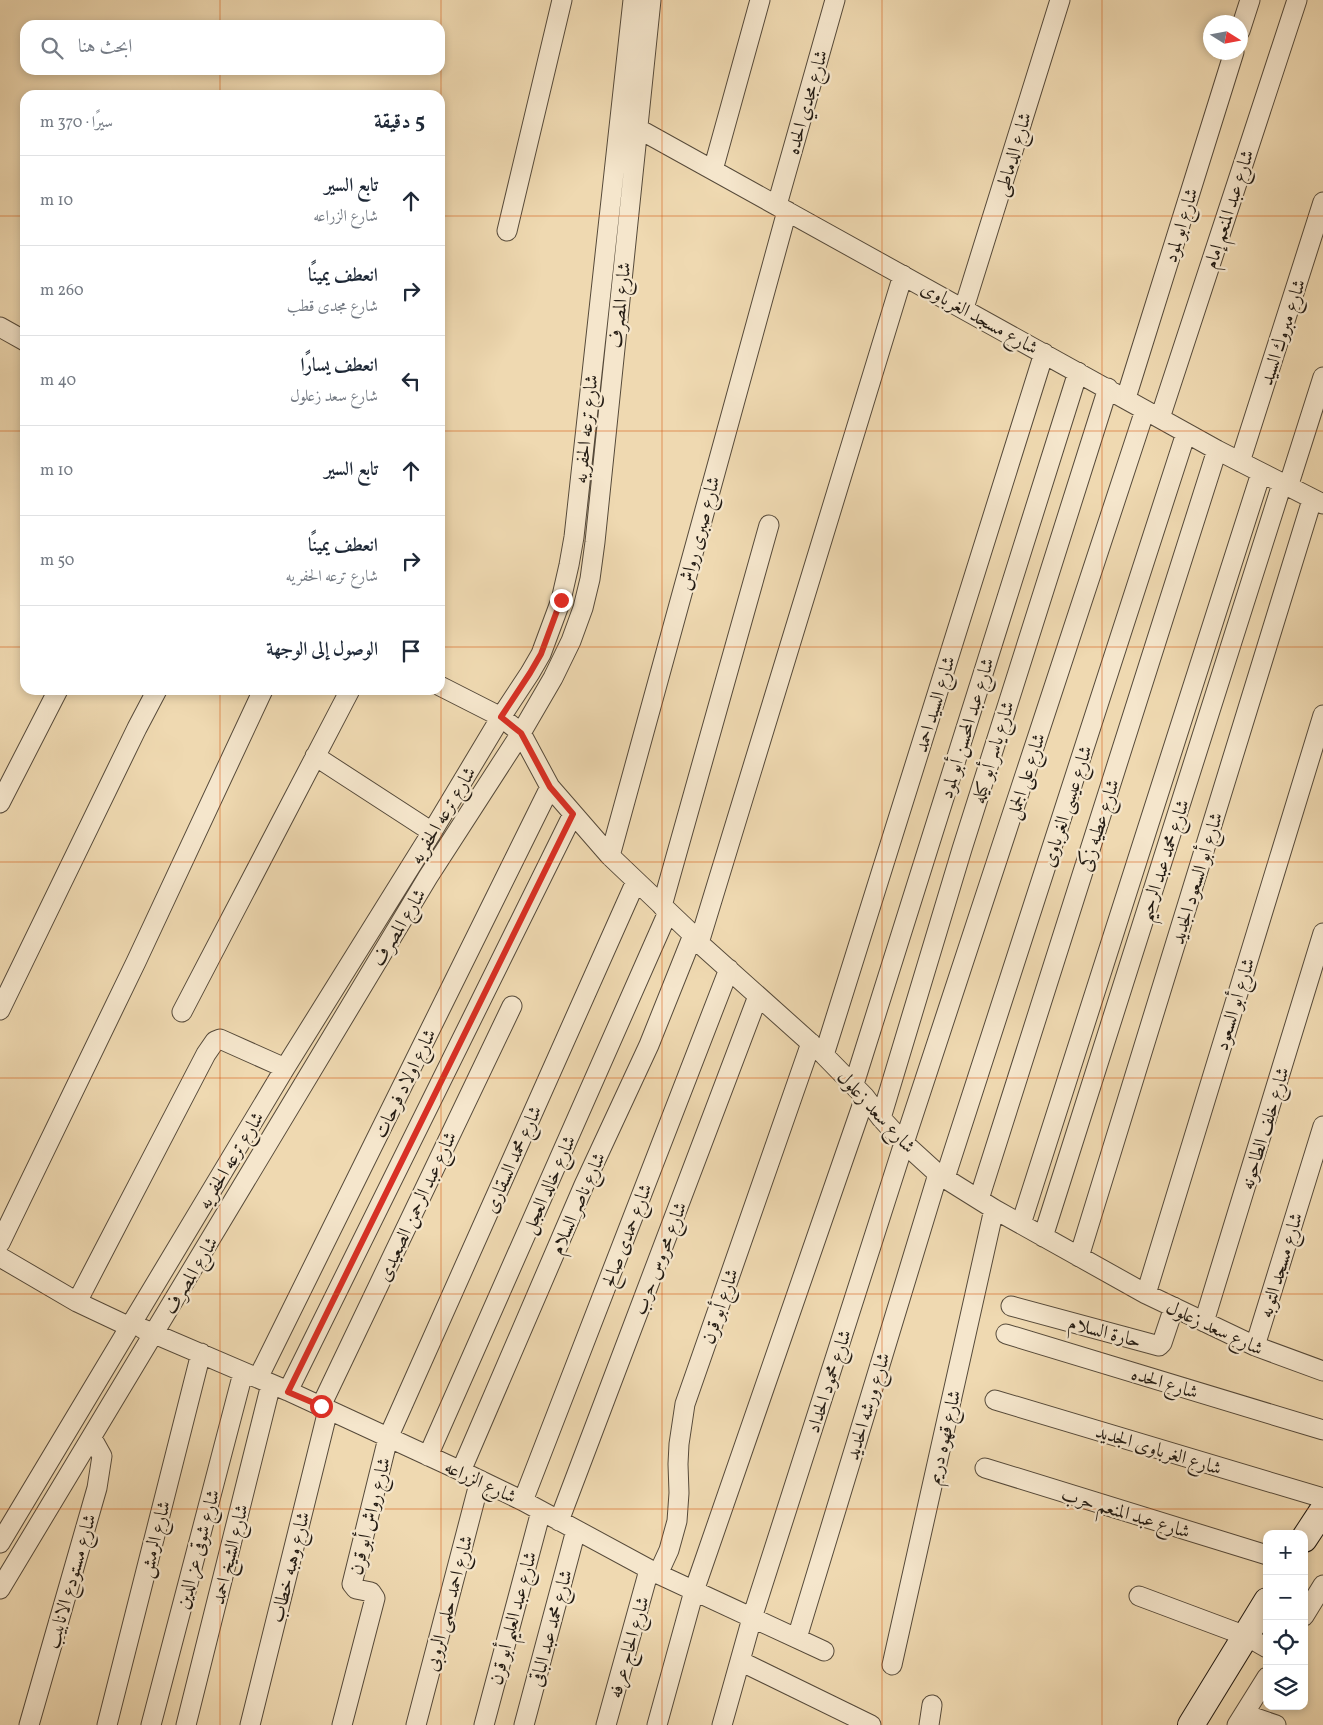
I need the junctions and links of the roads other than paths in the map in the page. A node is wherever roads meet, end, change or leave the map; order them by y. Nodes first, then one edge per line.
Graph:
1 (562, 0) edge
2 (636, 0) edge
3 (760, 0) edge
4 (835, 0) edge
5 (1060, 0) edge
6 (1250, 0) edge
7 (1297, 0) edge
8 (1245, 15) edge
9 (1232, 60) edge
10 (637, 128) junction
11 (713, 170) junction
12 (1323, 202) edge
13 (782, 208) junction
14 (507, 231) dead end
15 (903, 275) junction
16 (964, 308) junction
17 (0, 326) edge
18 (20, 338) edge
19 (1044, 353) junction
20 (1078, 372) junction
21 (1323, 377) edge
22 (1108, 388) junction
23 (1126, 398) junction
24 (1153, 414) junction
25 (1186, 433) junction
26 (1217, 450) junction
27 (1240, 462) junction
28 (1261, 473) junction
29 (1285, 486) junction
30 (1318, 502) edge
31 (769, 525) dead end
32 (445, 689) edge
33 (55, 695) edge
34 (154, 695) edge
35 (261, 695) edge
36 (347, 695) edge
37 (1323, 715) edge
38 (501, 717) junction
39 (521, 733) junction
40 (315, 756) junction
41 (550, 787) junction
42 (0, 803) edge
43 (573, 814) junction
44 (432, 832) junction
45 (610, 856) junction
46 (636, 881) junction
47 (665, 909) junction
48 (1323, 933) edge
49 (696, 939) junction
50 (728, 969) junction
51 (758, 996) junction
52 (512, 1006) dead end
53 (0, 1010) edge
54 (182, 1012) dead end
55 (818, 1049) junction
56 (285, 1068) junction
57 (860, 1090) junction
58 (881, 1118) junction
59 (1323, 1126) edge
60 (904, 1143) junction
61 (942, 1176) junction
62 (986, 1204) junction
63 (1021, 1224) junction
64 (1043, 1237) junction
65 (0, 1244) edge
66 (0, 1257) edge
67 (1079, 1257) junction
68 (1146, 1294) junction
69 (77, 1302) junction
70 (1011, 1306) dead end
71 (1174, 1308) junction
72 (1204, 1322) junction
73 (130, 1326) junction
74 (155, 1334) junction
75 (1006, 1334) dead end
76 (1255, 1346) junction
77 (201, 1353) junction
78 (1321, 1364) edge
79 (257, 1378) junction
80 (288, 1392) junction
81 (995, 1400) dead end
82 (325, 1408) junction
83 (1323, 1430) edge
84 (92, 1438) junction
85 (388, 1438) junction
86 (428, 1456) junction
87 (985, 1468) dead end
88 (461, 1471) junction
89 (480, 1480) junction
90 (1323, 1498) edge
91 (523, 1501) junction
92 (1323, 1510) edge
93 (541, 1511) junction
94 (559, 1521) junction
95 (576, 1530) junction
96 (1308, 1533) edge
97 (0, 1543) edge
98 (1263, 1554) edge
99 (654, 1572) junction
100 (1323, 1585) edge
101 (0, 1589) edge
102 (694, 1592) junction
103 (1139, 1596) dead end
104 (1308, 1609) edge
105 (1263, 1616) edge
106 (752, 1618) junction
107 (797, 1638) junction
108 (1256, 1642) edge
109 (824, 1651) dead end
110 (740, 1661) junction
111 (892, 1665) dead end
112 (1263, 1684) edge
113 (932, 1705) dead end
114 (1241, 1720) edge
115 (30, 1725) edge
116 (107, 1725) edge
117 (151, 1725) edge
118 (186, 1725) edge
119 (250, 1725) edge
120 (342, 1725) edge
121 (416, 1725) edge
122 (484, 1725) edge
123 (524, 1725) edge
124 (606, 1725) edge
125 (657, 1725) edge
126 (722, 1725) edge
127 (871, 1725) edge
128 (929, 1725) edge
129 (1191, 1725) edge
130 (1276, 1725) edge

1 - 14 street
2 - 10 street, شارع المصرف
2 - 38 street, شارع ترعه الحفريه
3 - 11 street
4 - 13 street, شارع مجدي الحده
5 - 16 street, شارع الدماطى
6 - 8 street
7 - 24 street, شارع عبد المنعم إمام
9 - 23 street, شارع ابو لمود
10 - 11 street, شارع مسجد الغرباوى
10 - 39 street, شارع المصرف
11 - 13 street, شارع مسجد الغرباوى
12 - 27 street, شارع مبروك السيد
13 - 15 street, شارع مسجد الغرباوى
13 - 45 street, شارع صبرى رواش
15 - 16 street, شارع مسجد الغرباوى
15 - 49 street, شارع ناصر السلام
16 - 19 street, شارع مسجد الغرباوى
17 - 18 street
19 - 20 street, شارع مسجد الغرباوى
19 - 55 street, شارع السيد احمد
20 - 22 street, شارع مسجد الغرباوى
20 - 57 street, شارع عبد المحسن أبو لمود
21 - 29 street, شارع محمد عبد الرحيم
22 - 23 street, شارع مسجد الغرباوى
22 - 58 street, شارع ياسر أبو كيله
23 - 24 street, شارع مسجد الغرباوى
24 - 25 street, شارع مسجد الغرباوى
24 - 60 street, شارع على الجمل
25 - 26 street, شارع مسجد الغرباوى
25 - 61 street, شارع عيسى الغرباوى
26 - 27 street, شارع مسجد الغرباوى
26 - 62 street, شارع عطيه زكى
27 - 28 street, شارع مسجد الغرباوى
28 - 29 street, شارع مسجد الغرباوى
28 - 63 street
29 - 30 street, شارع مسجد الغرباوى
29 - 64 street, شارع محمد عبد الرحيم
30 - 67 street, شارع أبو السعود الجديد
31 - 47 street, شارع خالد العجل
32 - 38 street
33 - 42 street
34 - 53 street
35 - 65 street
36 - 40 street
37 - 68 street, شارع أبو السعود
38 - 39 street
38 - 44 street, شارع ترعه الحفريه
39 - 41 street, شارع سعد زعلول
39 - 74 street, شارع المصرف
40 - 44 street
40 - 54 street
41 - 43 street, شارع سعد زعلول
41 - 79 street, شارع اولاد فرحات
43 - 45 street, شارع سعد زعلول
43 - 80 street
44 - 56 street, شارع ترعه الحفريه
45 - 46 street, شارع سعد زعلول
46 - 47 street, شارع سعد زعلول
46 - 85 street, شارع محمد السقارى
47 - 49 street, شارع سعد زعلول
47 - 86 street, شارع خالد العجل
48 - 72 street, شارع خلف الطاحونه
49 - 50 street, شارع سعد زعلول
49 - 88 street, شارع ناصر السلام
50 - 51 street, شارع سعد زعلول
50 - 91 street, شارع حمدى صالح
51 - 55 street, شارع سعد زعلول
51 - 94 street, شارع محروس حرب
52 - 82 street, شارع عبد الرحمن الصعيدى
55 - 57 street, شارع سعد زعلول
55 - 99 street, شارع أبو قرن
56 - 69 street
56 - 73 street, شارع ترعه الحفريه
57 - 58 street, شارع سعد زعلول
57 - 102 street, شارع عبد المحسن أبو لمود
58 - 60 street, شارع سعد زعلول
59 - 76 street, شارع مسجد التوبه
60 - 61 street, شارع سعد زعلول
60 - 106 street, شارع محمود الحداد
61 - 62 street, شارع سعد زعلول
61 - 107 street, شارع ورشه الحديد
62 - 63 street, شارع سعد زعلول
62 - 111 street, شارع قهوه دريم
63 - 64 street, شارع سعد زعلول
64 - 67 street, شارع سعد زعلول
66 - 69 street, شارع الزراعه
67 - 68 street, شارع سعد زعلول
68 - 71 street, شارع سعد زعلول
69 - 73 street, شارع الزراعه
70 - 71 street, حارة السلام
71 - 72 street, شارع سعد زعلول
72 - 76 street, شارع سعد زعلول
73 - 74 street, شارع الزراعه
73 - 97 street, شارع ترعه الحفريه
74 - 77 street, شارع الزراعه
74 - 84 street, شارع المصرف
75 - 83 street, شارع الحده
76 - 78 street, شارع سعد زعلول
77 - 79 street, شارع الزراعه
77 - 116 street, شارع الرمش
79 - 80 street, شارع الزراعه
79 - 117 street, شارع شوقى عز الدين
79 - 118 street, شارع الشيخ احمد
80 - 82 street, شارع الزراعه
81 - 90 street, شارع الغرباوى الجديد
82 - 85 street, شارع الزراعه
82 - 119 street, شارع وهبه خطاب
84 - 101 street, شارع المصرف
84 - 115 street, شارع مستودع الانابيب
85 - 86 street, شارع الزراعه
85 - 120 street, شارع رواش أبو قرن
86 - 88 street, شارع الزراعه
87 - 98 street, شارع عبد المنعم حرب
88 - 89 street, شارع الزراعه
89 - 91 street, شارع الزراعه
89 - 121 street, شارع احمد حلمى الروبى
91 - 93 street, شارع الزراعه
92 - 96 street
93 - 94 street, شارع الزراعه
93 - 122 street, شارع عبد العليم أبو قرن
94 - 95 street, شارع الزراعه
95 - 99 street, شارع الزراعه
95 - 123 street, شارع محمد عبد الباقى
99 - 102 street, شارع الزراعه
99 - 124 street, شارع الحاج عرفه
100 - 104 street
102 - 106 street, شارع الزراعه
102 - 125 street, شارع عبد المحسن أبو لمود
103 - 108 street
105 - 108 street
106 - 107 street, شارع الزراعه
106 - 110 street, شارع محمود الحداد
107 - 109 street, شارع الزراعه
108 - 129 street
110 - 126 street, شارع محمود الحداد
110 - 127 street
112 - 114 street
113 - 128 street
114 - 130 street

